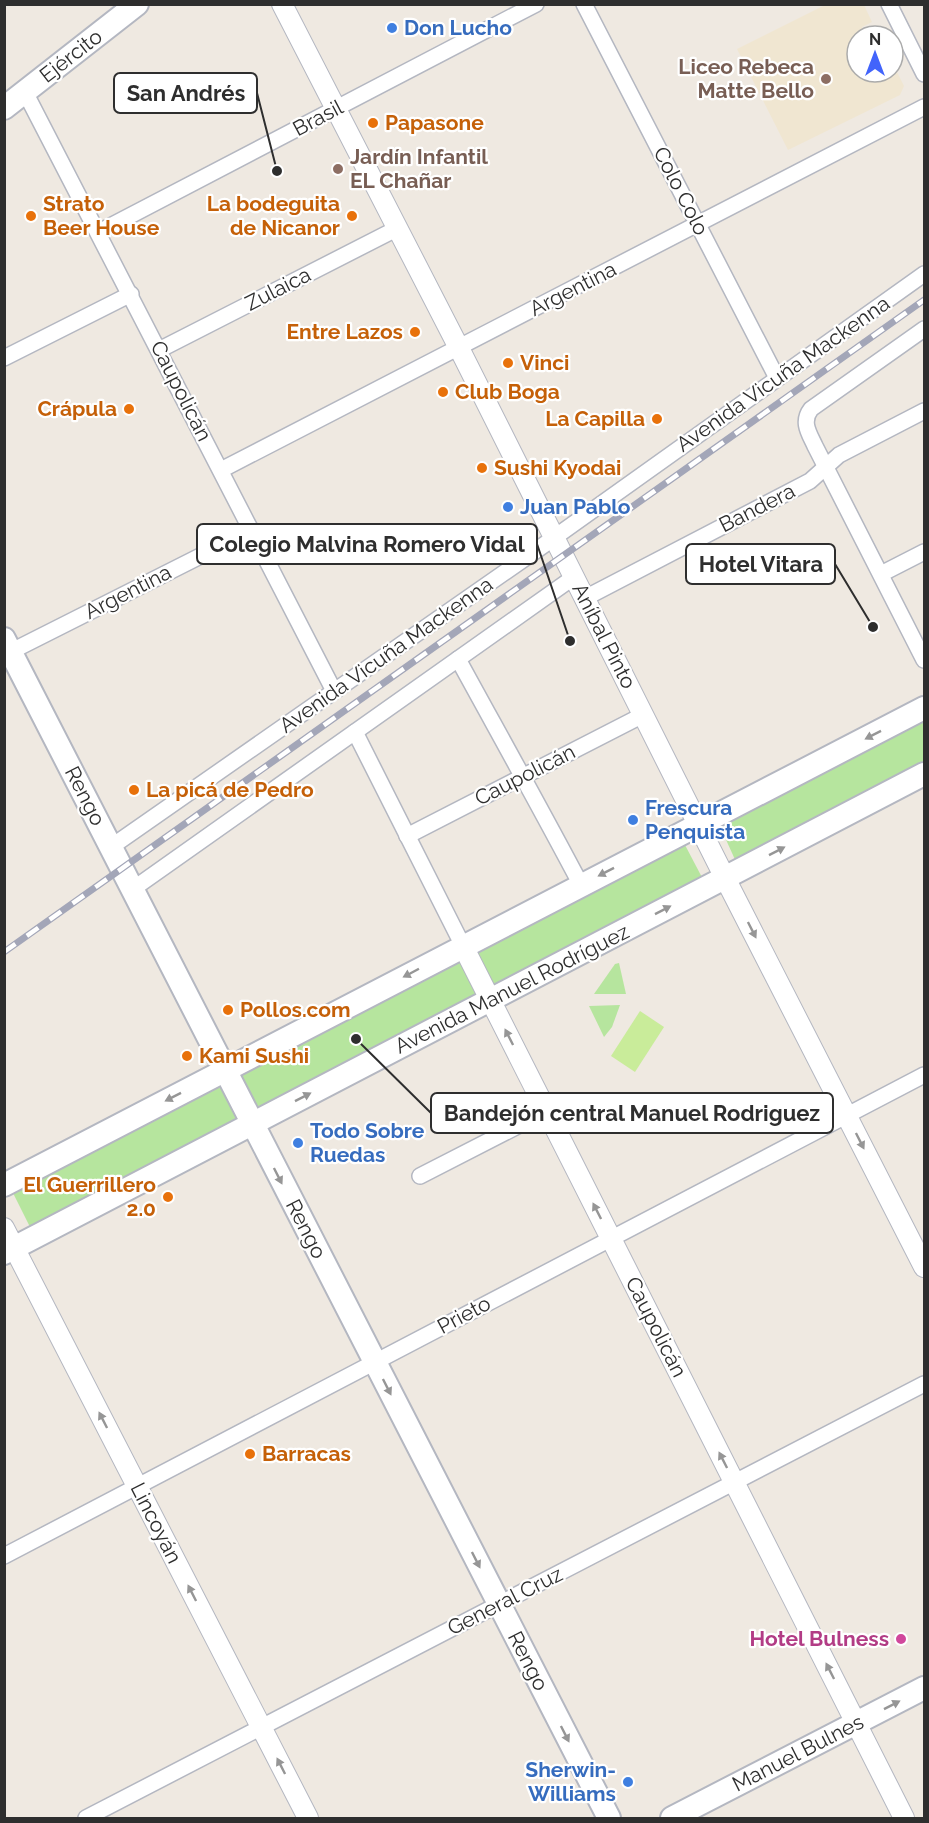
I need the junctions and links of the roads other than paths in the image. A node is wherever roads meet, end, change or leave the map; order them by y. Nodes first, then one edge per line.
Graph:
1 (137, 4) edge
2 (282, 4) edge
3 (536, 4) edge
4 (584, 4) edge
5 (889, 4) edge
6 (924, 74) edge
7 (25, 92) junction
8 (924, 107) edge
9 (4, 108) edge
10 (337, 108) junction
11 (698, 225) junction
12 (398, 228) junction
13 (99, 232) junction
14 (924, 274) edge
15 (131, 294) junction
16 (924, 329) edge
17 (459, 348) junction
18 (159, 350) junction
19 (4, 358) edge
20 (777, 378) junction
21 (924, 411) edge
22 (826, 467) junction
23 (221, 470) junction
24 (252, 530) junction
25 (554, 537) junction
26 (924, 552) edge
27 (881, 574) junction
28 (574, 577) junction
29 (585, 598) junction
30 (7, 649) edge
31 (458, 659) junction
32 (924, 660) edge
33 (334, 691) junction
34 (924, 708) edge
35 (643, 715) junction
36 (355, 732) junction
37 (924, 774) edge
38 (523, 776) junction
39 (699, 825) junction
40 (407, 836) junction
41 (111, 847) junction
42 (725, 878) junction
43 (581, 885) junction
44 (133, 890) junction
45 (463, 946) junction
46 (490, 1000) junction
47 (225, 1070) junction
48 (924, 1075) edge
49 (547, 1111) junction
50 (847, 1115) junction
51 (252, 1124) junction
52 (420, 1176) dead end
53 (4, 1185) edge
54 (4, 1228) edge
55 (611, 1239) junction
56 (10, 1251) edge
57 (924, 1267) edge
58 (374, 1362) junction
59 (924, 1384) edge
60 (735, 1482) junction
61 (137, 1486) junction
62 (4, 1556) edge
63 (499, 1605) junction
64 (924, 1688) edge
65 (857, 1723) junction
66 (261, 1728) junction
67 (86, 1818) edge
68 (308, 1818) edge
69 (609, 1818) edge
70 (672, 1818) edge
71 (904, 1818) edge

1 - 7 main road, Ejército
2 - 10 street, Aníbal Pinto
3 - 10 street, Brasil
4 - 11 street, Colo Colo
5 - 6 street
7 - 9 main road, Ejército
7 - 13 street, Caupolicán
8 - 11 street, Argentina
10 - 12 street, Aníbal Pinto
10 - 13 street, Brasil
11 - 17 street, Argentina
11 - 20 street, Colo Colo
12 - 17 street, Aníbal Pinto
12 - 18 street, Zulaica
13 - 15 street, Caupolicán
14 - 20 street, Avenida Vicuña Mackenna
15 - 18 street, Caupolicán
15 - 19 street
16 - 22 street
17 - 23 street, Argentina
17 - 25 street, Aníbal Pinto
18 - 23 street, Caupolicán
20 - 25 street, Avenida Vicuña Mackenna
21 - 22 street, Bandera
22 - 27 street
22 - 29 street, Bandera
23 - 24 street, Caupolicán
24 - 30 street, Argentina
24 - 33 street, Caupolicán
25 - 28 street, Aníbal Pinto
25 - 33 street, Avenida Vicuña Mackenna
26 - 27 street
27 - 32 street
28 - 29 street, Aníbal Pinto
28 - 31 street
29 - 35 street, Aníbal Pinto
30 - 41 main road, Rengo
31 - 36 street
31 - 38 street
33 - 41 street, Avenida Vicuña Mackenna
34 -> 39 main road
35 - 38 street, Caupolicán
35 - 39 street, Aníbal Pinto
36 - 40 street, Caupolicán
36 - 44 street
42 -> 37 main road, Avenida Manuel Rodríguez
38 - 40 street, Caupolicán
38 - 43 street
39 - 42 street, Aníbal Pinto
39 -> 43 main road
40 - 45 street, Caupolicán
41 - 44 main road, Rengo
46 -> 42 main road, Avenida Manuel Rodríguez
42 -> 50 street, Aníbal Pinto
43 - 45 main road
44 - 47 main road, Rengo
45 - 46 street, Caupolicán
45 -> 47 main road
49 -> 46 street, Caupolicán
51 -> 46 main road, Avenida Manuel Rodríguez
47 - 51 main road, Rengo
47 -> 53 main road
48 - 50 street, Prieto
49 - 52 street
55 -> 49 street, Caupolicán
50 - 55 street, Prieto
50 -> 57 street, Aníbal Pinto
51 - 56 main road, Avenida Manuel Rodríguez
51 -> 58 main road, Rengo
54 - 56 street, Lincoyán
55 - 58 street, Prieto
60 -> 55 street, Caupolicán
61 -> 56 street, Lincoyán
58 - 61 street, Prieto
58 -> 63 main road, Rengo
59 - 60 street, General Cruz
60 - 63 street, General Cruz
65 -> 60 street, Caupolicán
61 - 62 street, Prieto
66 -> 61 street, Lincoyán
63 - 66 street, General Cruz
63 -> 69 main road, Rengo
65 -> 64 main road, Manuel Bulnes
65 - 70 main road, Manuel Bulnes
65 - 71 street, Caupolicán
66 - 67 street, General Cruz
68 -> 66 street, Lincoyán

